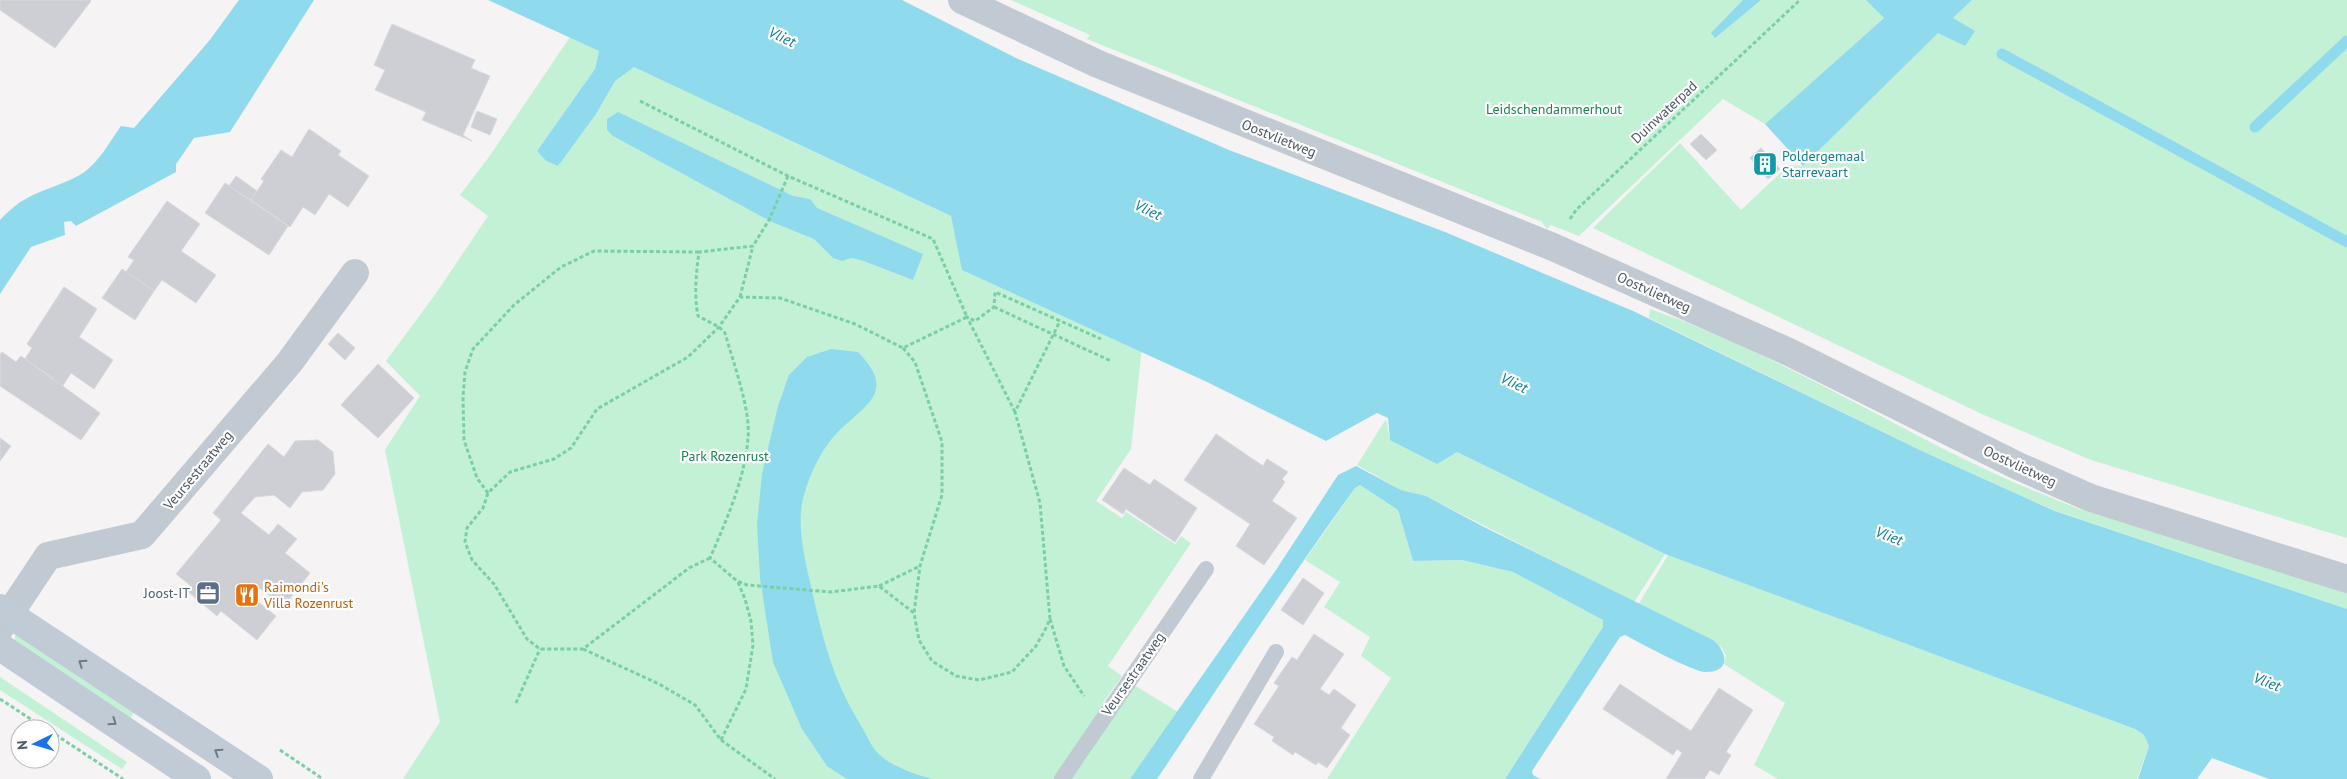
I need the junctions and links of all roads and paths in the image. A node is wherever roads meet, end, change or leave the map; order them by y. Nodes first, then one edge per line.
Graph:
1 (962, 0) edge
2 (1800, 0) edge
3 (640, 101) dead end
4 (788, 176) junction
5 (753, 246) junction
6 (1553, 247) junction
7 (699, 252) junction
8 (355, 273) dead end
9 (740, 297) junction
10 (994, 307) junction
11 (967, 317) junction
12 (1060, 321) junction
13 (719, 327) junction
14 (1054, 334) junction
15 (1101, 339) dead end
16 (903, 348) junction
17 (1111, 361) dead end
18 (1015, 412) junction
19 (488, 492) junction
20 (710, 558) junction
21 (920, 566) junction
22 (1206, 569) dead end
23 (2347, 579) edge
24 (737, 581) junction
25 (879, 586) junction
26 (914, 613) junction
27 (3, 617) edge
28 (1050, 618) junction
29 (0, 646) edge
30 (540, 649) junction
31 (582, 649) junction
32 (1276, 652) dead end
33 (0, 699) edge
34 (516, 703) dead end
35 (31, 719) edge
36 (1101, 722) junction
37 (60, 738) edge
38 (721, 740) junction
39 (123, 779) edge
40 (197, 779) edge
41 (259, 779) edge
42 (775, 779) edge
43 (1062, 779) edge
44 (1201, 779) edge

1 - 6 street, Oostvlietweg
2 - 6 path, Duinwaterpad
3 - 4 path
4 - 5 path
4 - 11 path
5 - 7 path
5 - 9 path
6 - 23 street, Oostvlietweg
7 - 13 path
7 - 19 path
8 - 27 street, Veursestraatweg
9 - 13 path
9 - 16 path
10 - 11 path
10 - 12 path
10 - 14 path
11 - 16 path
11 - 18 path
12 - 14 path
12 - 15 path
13 - 19 path
13 - 20 path
14 - 17 path
14 - 18 path
16 - 21 path
18 - 28 path
19 - 30 path
20 - 24 path
20 - 31 path
21 - 25 path
21 - 26 path
22 - 36 lane, Veursestraatweg
24 - 25 path
24 - 38 path
25 - 26 path
26 - 28 path
41 -> 27 street, Veursestraatweg
28 - 36 path
29 -> 40 street
30 - 31 path
30 - 34 path
31 - 38 path
32 - 44 lane
33 - 35 path
36 - 43 lane, Veursestraatweg
37 - 39 path
38 - 42 path

